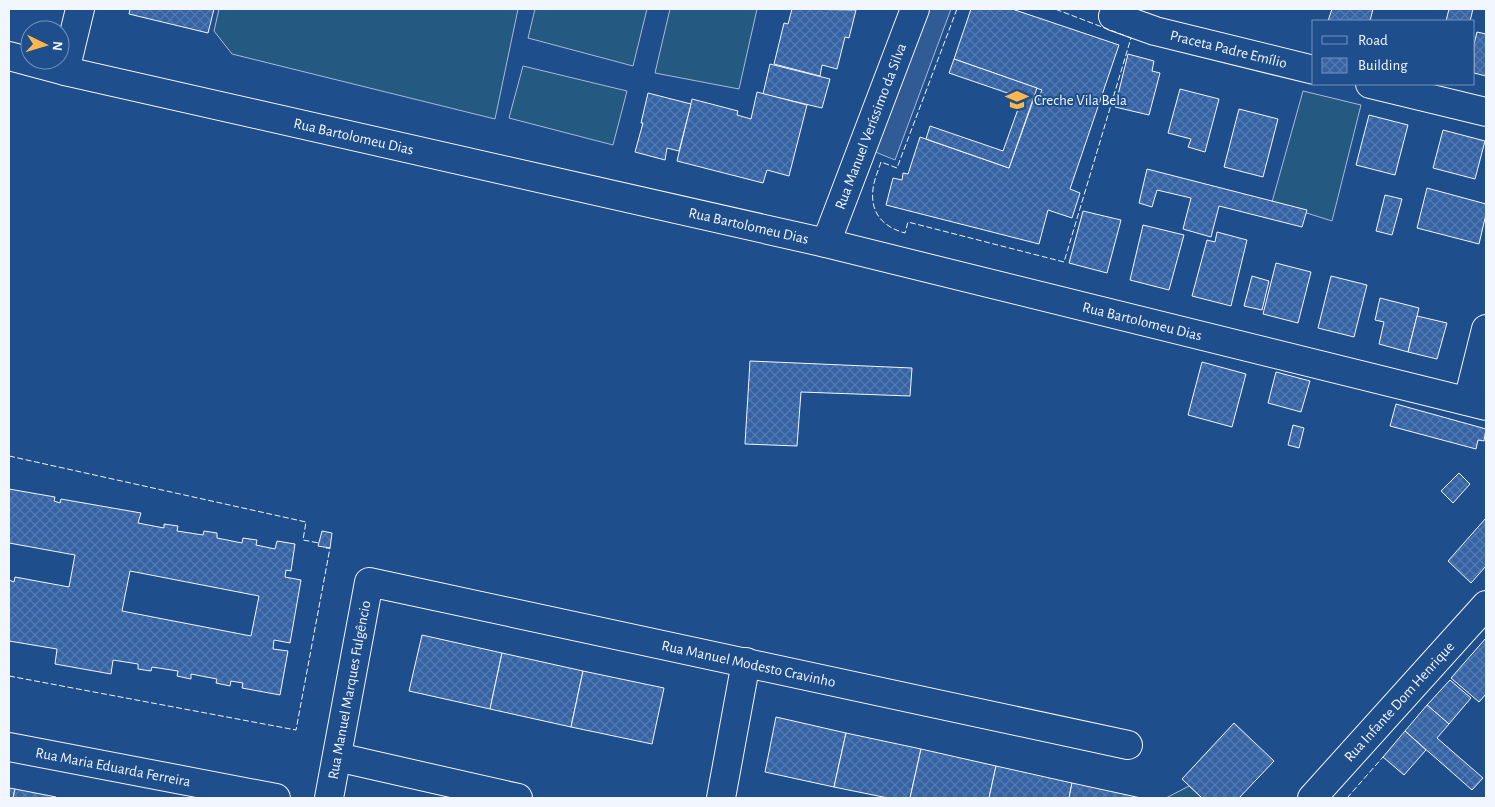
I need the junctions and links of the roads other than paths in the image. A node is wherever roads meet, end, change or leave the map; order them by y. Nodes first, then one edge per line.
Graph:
1 (80, 9) edge
2 (915, 9) edge
3 (1116, 9) edge
4 (9, 56) edge
5 (1308, 68) edge
6 (65, 71) junction
7 (1374, 85) edge
8 (1486, 112) edge
9 (826, 243) junction
10 (1486, 328) edge
11 (1477, 403) edge
12 (369, 582) joint
13 (1486, 605) edge
14 (746, 662) junction
15 (1128, 745) dead end
16 (9, 747) edge
17 (337, 757) junction
18 (276, 798) edge
19 (329, 798) edge
20 (518, 798) edge
21 (721, 798) edge
22 (1312, 798) edge

1 - 6 street
2 - 9 street, Rua Manuel Veríssimo da Silva
3 - 5 street, Praceta Padre Emílio
4 - 6 street, Rua Bartolomeu Dias
6 - 9 street, Rua Bartolomeu Dias
7 - 8 street
9 - 11 street, Rua Bartolomeu Dias
10 - 11 street
12 - 14 street, Rua Manuel Modesto Cravinho
12 - 17 street, Rua Manuel Marques Fulgêncio
13 - 22 street, Rua Infante Dom Henrique
14 - 15 street, Rua Manuel Modesto Cravinho
14 - 21 street
16 - 18 street, Rua Maria Eduarda Ferreira
17 - 19 street, Rua Manuel Marques Fulgêncio
17 - 20 street

